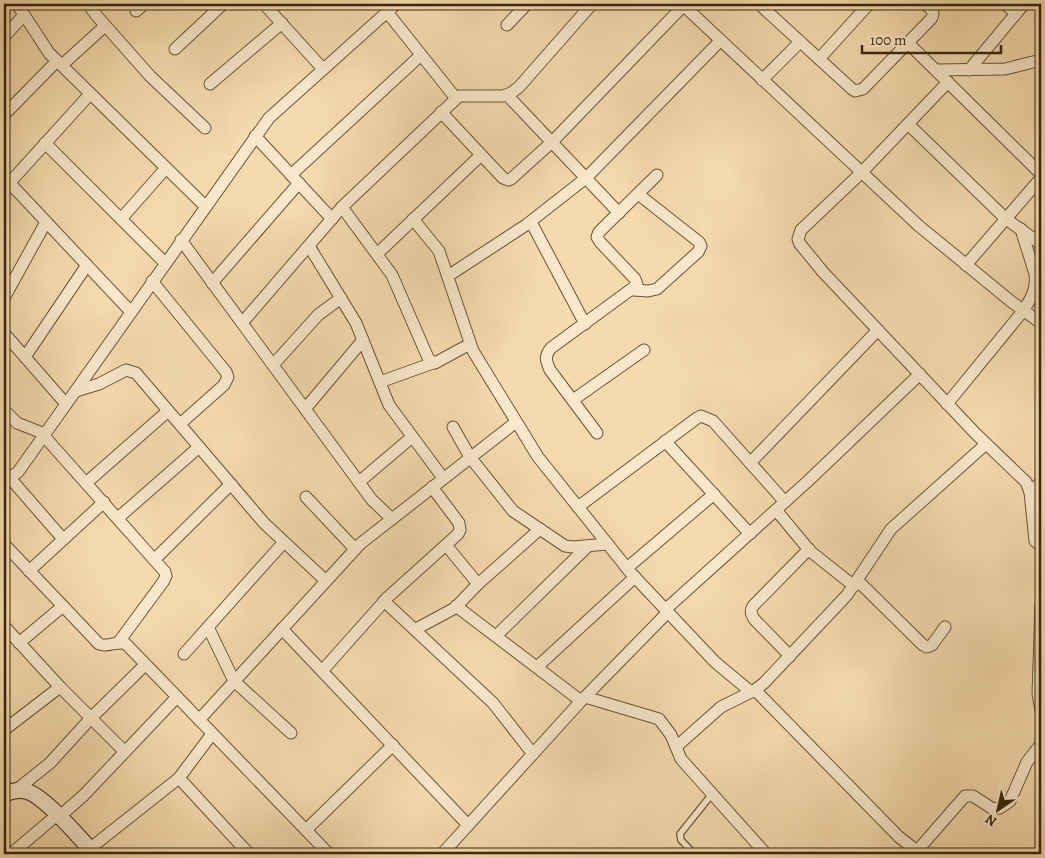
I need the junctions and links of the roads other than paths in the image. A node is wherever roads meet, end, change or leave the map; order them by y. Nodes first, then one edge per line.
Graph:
1 (17, 4) edge
2 (88, 4) edge
3 (223, 4) edge
4 (264, 4) edge
5 (396, 4) edge
6 (527, 4) edge
7 (592, 4) edge
8 (683, 4) edge
9 (759, 4) edge
10 (869, 4) edge
11 (926, 4) edge
12 (1005, 4) edge
13 (1024, 4) edge
14 (387, 12) junction
15 (1016, 14) junction
16 (24, 15) junction
17 (282, 23) junction
18 (507, 25) dead end
19 (105, 26) junction
20 (4, 37) edge
21 (720, 41) junction
22 (800, 42) junction
23 (908, 43) junction
24 (175, 49) dead end
25 (421, 55) junction
26 (819, 59) junction
27 (1041, 60) edge
28 (59, 63) junction
29 (323, 69) junction
30 (936, 70) junction
31 (969, 70) junction
32 (762, 80) junction
33 (948, 82) junction
34 (210, 84) dead end
35 (90, 94) junction
36 (507, 95) junction
37 (458, 97) junction
38 (441, 112) junction
39 (4, 115) edge
40 (908, 124) junction
41 (205, 128) dead end
42 (256, 136) junction
43 (552, 142) junction
44 (45, 143) junction
45 (481, 154) junction
46 (166, 168) junction
47 (861, 173) junction
48 (1041, 174) edge
49 (657, 175) dead end
50 (586, 178) junction
51 (1041, 178) edge
52 (295, 179) junction
53 (6, 183) edge
54 (638, 194) junction
55 (205, 206) junction
56 (342, 207) junction
57 (619, 213) junction
58 (120, 219) junction
59 (332, 219) junction
60 (413, 219) junction
61 (1006, 219) junction
62 (46, 222) junction
63 (531, 222) junction
64 (1021, 229) junction
65 (181, 240) junction
66 (1041, 244) edge
67 (309, 246) junction
68 (377, 254) junction
69 (165, 263) junction
70 (966, 265) junction
71 (87, 266) junction
72 (448, 276) junction
73 (152, 281) junction
74 (212, 283) junction
75 (633, 290) junction
76 (4, 298) edge
77 (341, 298) junction
78 (1024, 311) junction
79 (131, 312) junction
80 (242, 323) junction
81 (1041, 323) edge
82 (585, 324) junction
83 (878, 330) junction
84 (4, 332) edge
85 (363, 340) junction
86 (470, 344) junction
87 (644, 350) dead end
88 (25, 357) junction
89 (433, 363) junction
90 (273, 365) junction
91 (920, 374) junction
92 (380, 382) junction
93 (76, 391) junction
94 (573, 400) junction
95 (66, 404) junction
96 (947, 404) junction
97 (305, 408) junction
98 (168, 411) junction
99 (5, 413) edge
100 (516, 422) junction
101 (180, 424) junction
102 (453, 427) dead end
103 (598, 433) dead end
104 (45, 435) junction
105 (412, 437) junction
106 (665, 441) junction
107 (986, 444) junction
108 (199, 447) junction
109 (470, 457) junction
110 (750, 463) junction
111 (443, 478) junction
112 (7, 480) edge
113 (359, 482) junction
114 (1041, 482) edge
115 (86, 483) junction
116 (231, 484) junction
117 (432, 487) junction
118 (1030, 492) junction
119 (714, 494) junction
120 (306, 497) dead end
121 (104, 502) junction
122 (780, 506) junction
123 (578, 507) junction
124 (118, 518) junction
125 (392, 519) junction
126 (540, 530) junction
127 (750, 534) junction
128 (63, 539) junction
129 (284, 542) junction
130 (4, 544) edge
131 (608, 544) junction
132 (446, 545) junction
133 (588, 546) junction
134 (1041, 546) edge
135 (356, 549) junction
136 (809, 549) junction
137 (155, 559) junction
138 (29, 571) junction
139 (631, 572) junction
140 (326, 582) junction
141 (856, 583) junction
142 (478, 584) junction
143 (384, 601) junction
144 (1041, 605) edge
145 (63, 606) junction
146 (456, 606) junction
147 (667, 610) junction
148 (4, 626) edge
149 (208, 626) junction
150 (945, 627) dead end
151 (282, 629) junction
152 (416, 629) junction
153 (496, 636) junction
154 (118, 642) junction
155 (19, 643) junction
156 (184, 654) dead end
157 (790, 656) junction
158 (145, 665) junction
159 (537, 667) junction
160 (322, 671) junction
161 (234, 681) junction
162 (60, 687) junction
163 (753, 691) junction
164 (177, 697) junction
165 (583, 699) junction
166 (1041, 710) edge
167 (91, 718) junction
168 (199, 720) junction
169 (4, 730) edge
170 (291, 733) dead end
171 (212, 734) junction
172 (1041, 744) edge
173 (393, 745) junction
174 (676, 747) junction
175 (125, 752) junction
176 (533, 754) junction
177 (179, 778) junction
178 (9, 793) edge
179 (712, 794) junction
180 (58, 816) junction
181 (468, 825) junction
182 (306, 830) junction
183 (89, 852) edge
184 (325, 853) edge
185 (919, 853) edge
186 (11, 854) edge
187 (249, 854) edge
188 (442, 854) edge
189 (694, 854) edge
190 (766, 854) edge

1 - 16 street
2 - 19 street
3 - 24 street
4 - 17 street
5 - 14 street
6 - 18 street
7 - 36 street
8 - 21 street
8 - 43 street
9 - 22 street
10 - 26 street
11 - 23 street
12 - 15 street
13 - 15 street
14 - 25 street
14 - 29 street
15 - 31 street
16 - 20 street
16 - 28 street
17 - 29 street
17 - 34 street
19 - 28 street
19 - 41 street
21 - 32 street
21 - 50 street
22 - 26 street
22 - 32 street
23 - 26 street
23 - 30 street
25 - 37 street
25 - 52 street
27 - 31 street
28 - 35 street
28 - 39 street
29 - 42 street
30 - 31 street
30 - 33 street
32 - 47 street
33 - 40 street
33 - 48 street
35 - 44 street
35 - 46 street
36 - 37 street
36 - 43 street
37 - 38 street
38 - 45 street
38 - 56 street
40 - 47 street
40 - 61 street
42 - 52 street
42 - 55 street
43 - 45 street
43 - 50 street
44 - 53 street
44 - 58 street
45 - 60 street
46 - 55 street
46 - 58 street
47 - 70 street
47 - 83 street
49 - 54 street
50 - 57 street
50 - 63 street
51 - 61 street
52 - 59 street
52 - 74 street
53 - 62 street
54 - 57 street
54 - 75 street
55 - 65 street
56 - 59 street
56 - 68 street
57 - 75 street
58 - 69 street
59 - 67 street
60 - 68 street
60 - 72 street
61 - 64 street
61 - 70 street
62 - 71 street
62 - 76 street
63 - 72 street
63 - 82 street
64 - 66 street
64 - 78 street
65 - 69 street
65 - 74 street
67 - 77 street
67 - 80 street
68 - 89 street
69 - 73 street
70 - 78 street
71 - 79 street
71 - 88 street
72 - 86 street
73 - 79 street
73 - 101 street
74 - 80 street
75 - 82 street
77 - 85 street
77 - 90 street
78 - 81 street
78 - 96 street
79 - 93 street
80 - 90 street
82 - 94 street
83 - 91 street
83 - 110 street
84 - 88 street
85 - 92 street
85 - 97 street
86 - 89 street
86 - 100 street
87 - 94 street
88 - 95 street
89 - 92 street
90 - 97 street
91 - 96 street
91 - 122 street
92 - 105 street
93 - 95 street
93 - 98 street
94 - 103 street
95 - 104 street
96 - 107 street
97 - 113 street
98 - 101 street
98 - 115 street
99 - 104 street
100 - 109 street
100 - 123 street
101 - 108 street
102 - 109 street
104 - 112 street
104 - 115 street
105 - 111 street
105 - 113 street
106 - 110 street
106 - 119 street
106 - 123 street
107 - 118 street
107 - 141 street
108 - 116 street
108 - 124 street
109 - 111 street
109 - 126 street
110 - 122 street
111 - 117 street
112 - 128 street
113 - 125 street
114 - 118 street
115 - 121 street
116 - 129 street
116 - 137 street
117 - 125 street
117 - 132 street
118 - 134 street
119 - 127 street
119 - 139 street
120 - 135 street
121 - 124 street
121 - 128 street
122 - 127 street
122 - 136 street
123 - 131 street
124 - 137 street
125 - 135 street
126 - 133 street
126 - 142 street
127 - 147 street
128 - 138 street
129 - 140 street
129 - 149 street
130 - 138 street
131 - 133 street
131 - 139 street
132 - 142 street
132 - 143 street
133 - 153 street
135 - 140 street
136 - 141 street
136 - 157 street
137 - 154 street
138 - 145 street
139 - 147 street
139 - 159 street
140 - 151 street
141 - 150 street
141 - 157 street
142 - 146 street
143 - 152 street
143 - 160 street
144 - 166 street
145 - 154 street
145 - 155 street
146 - 152 street
146 - 153 street
147 - 163 street
147 - 165 street
148 - 155 street
149 - 156 street
149 - 161 street
151 - 160 street
151 - 161 street
152 - 176 street
153 - 159 street
154 - 158 street
155 - 162 street
157 - 163 street
158 - 164 street
158 - 167 street
159 - 165 street
160 - 173 street
161 - 168 street
161 - 170 street
162 - 167 street
162 - 169 street
163 - 174 street
163 - 185 street
164 - 168 street
164 - 175 street
165 - 174 street
165 - 176 street
167 - 175 street
167 - 178 street
168 - 171 street
171 - 177 street
171 - 182 street
172 - 185 street
173 - 181 street
173 - 182 street
174 - 179 street
175 - 180 street
176 - 181 street
177 - 183 street
177 - 187 street
178 - 180 street
179 - 189 lane
179 - 190 street
180 - 183 street
180 - 186 street
181 - 188 street
182 - 184 street

